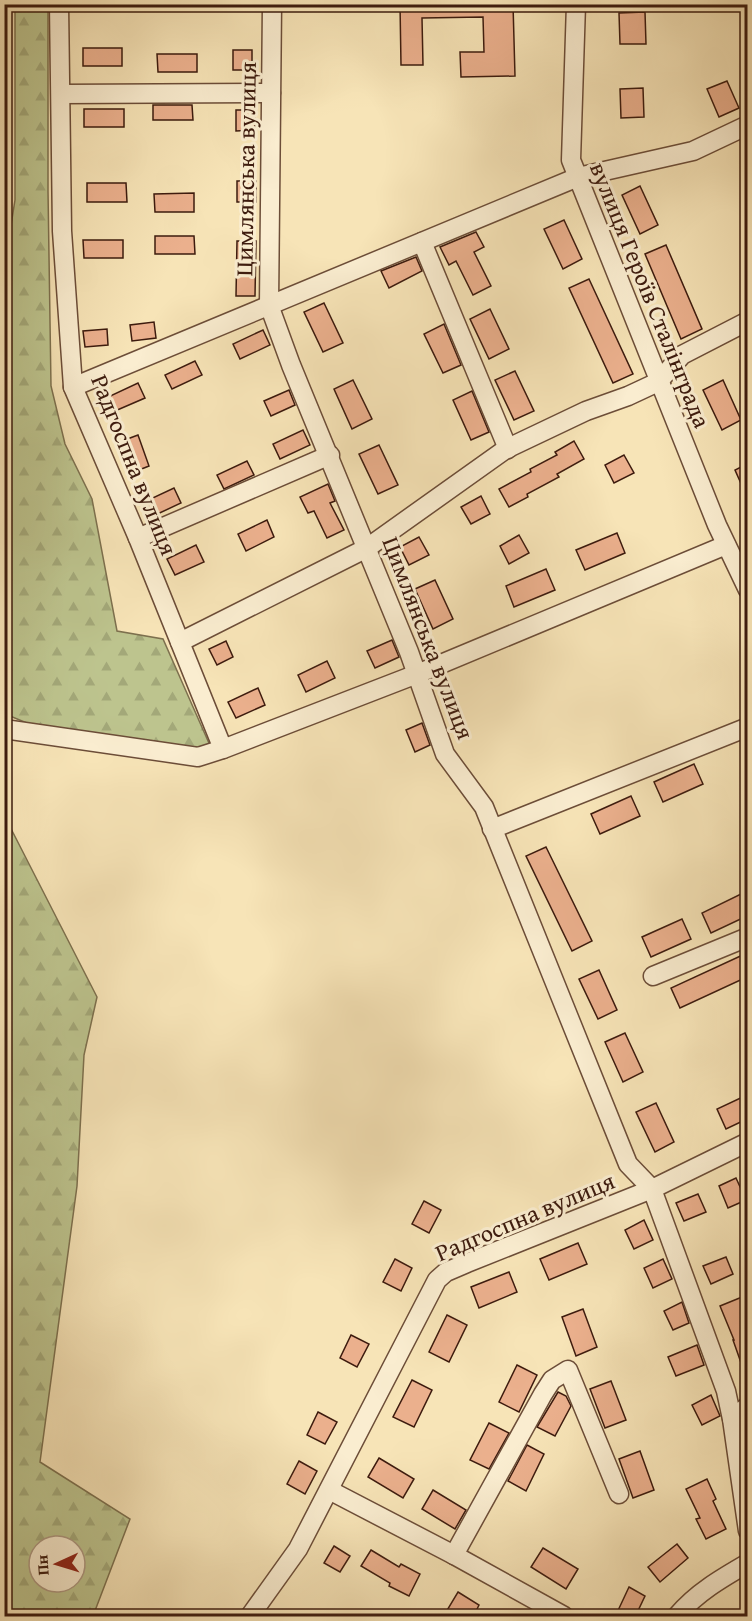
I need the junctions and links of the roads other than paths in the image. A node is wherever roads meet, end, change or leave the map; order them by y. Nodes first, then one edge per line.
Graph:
1 (59, 4) edge
2 (272, 4) edge
3 (576, 4) edge
4 (271, 93) junction
5 (61, 94) junction
6 (747, 126) edge
7 (578, 177) junction
8 (422, 242) junction
9 (269, 305) junction
10 (747, 321) edge
11 (658, 382) junction
12 (73, 387) junction
13 (508, 449) junction
14 (330, 455) junction
15 (138, 538) junction
16 (726, 544) junction
17 (367, 548) junction
18 (747, 590) edge
19 (180, 642) junction
20 (417, 674) junction
21 (747, 727) edge
22 (4, 729) edge
23 (223, 750) junction
24 (492, 829) junction
25 (747, 937) edge
26 (653, 976) dead end
27 (747, 1142) edge
28 (652, 1189) junction
29 (747, 1406) edge
30 (732, 1419) junction
31 (329, 1490) junction
32 (619, 1494) dead end
33 (747, 1531) edge
34 (454, 1555) junction
35 (747, 1563) edge
36 (554, 1614) edge
37 (250, 1617) edge
38 (677, 1617) edge

1 - 5 street, Радгоспна вулиця
2 - 4 street, Цимлянська вулиця
3 - 7 street, вулиця Героїв Сталінграда
4 - 5 street
4 - 9 street, Цимлянська вулиця
5 - 12 street, Радгоспна вулиця
6 - 7 street
7 - 8 street
7 - 11 street, вулиця Героїв Сталінграда
8 - 9 street
8 - 13 street
9 - 12 street
9 - 14 street, Цимлянська вулиця
10 - 11 street
11 - 13 street
11 - 16 street, вулиця Героїв Сталінграда
12 - 15 street, Радгоспна вулиця
13 - 17 street
14 - 15 street
14 - 17 street, Цимлянська вулиця
15 - 19 street, Радгоспна вулиця
16 - 18 street, вулиця Героїв Сталінграда
16 - 20 street
17 - 19 street
17 - 20 street, Цимлянська вулиця
19 - 23 street, Радгоспна вулиця
20 - 23 street
20 - 24 street, Цимлянська вулиця
21 - 24 street
22 - 23 street
24 - 28 street, Цимлянська вулиця
25 - 26 street
27 - 28 street, Радгоспна вулиця
28 - 30 street, Цимлянська вулиця
28 - 31 street, Радгоспна вулиця
29 - 30 street
30 - 33 street, Цимлянська вулиця
31 - 34 street
31 - 37 street, Радгоспна вулиця
32 - 34 street
34 - 36 street
35 - 38 street

